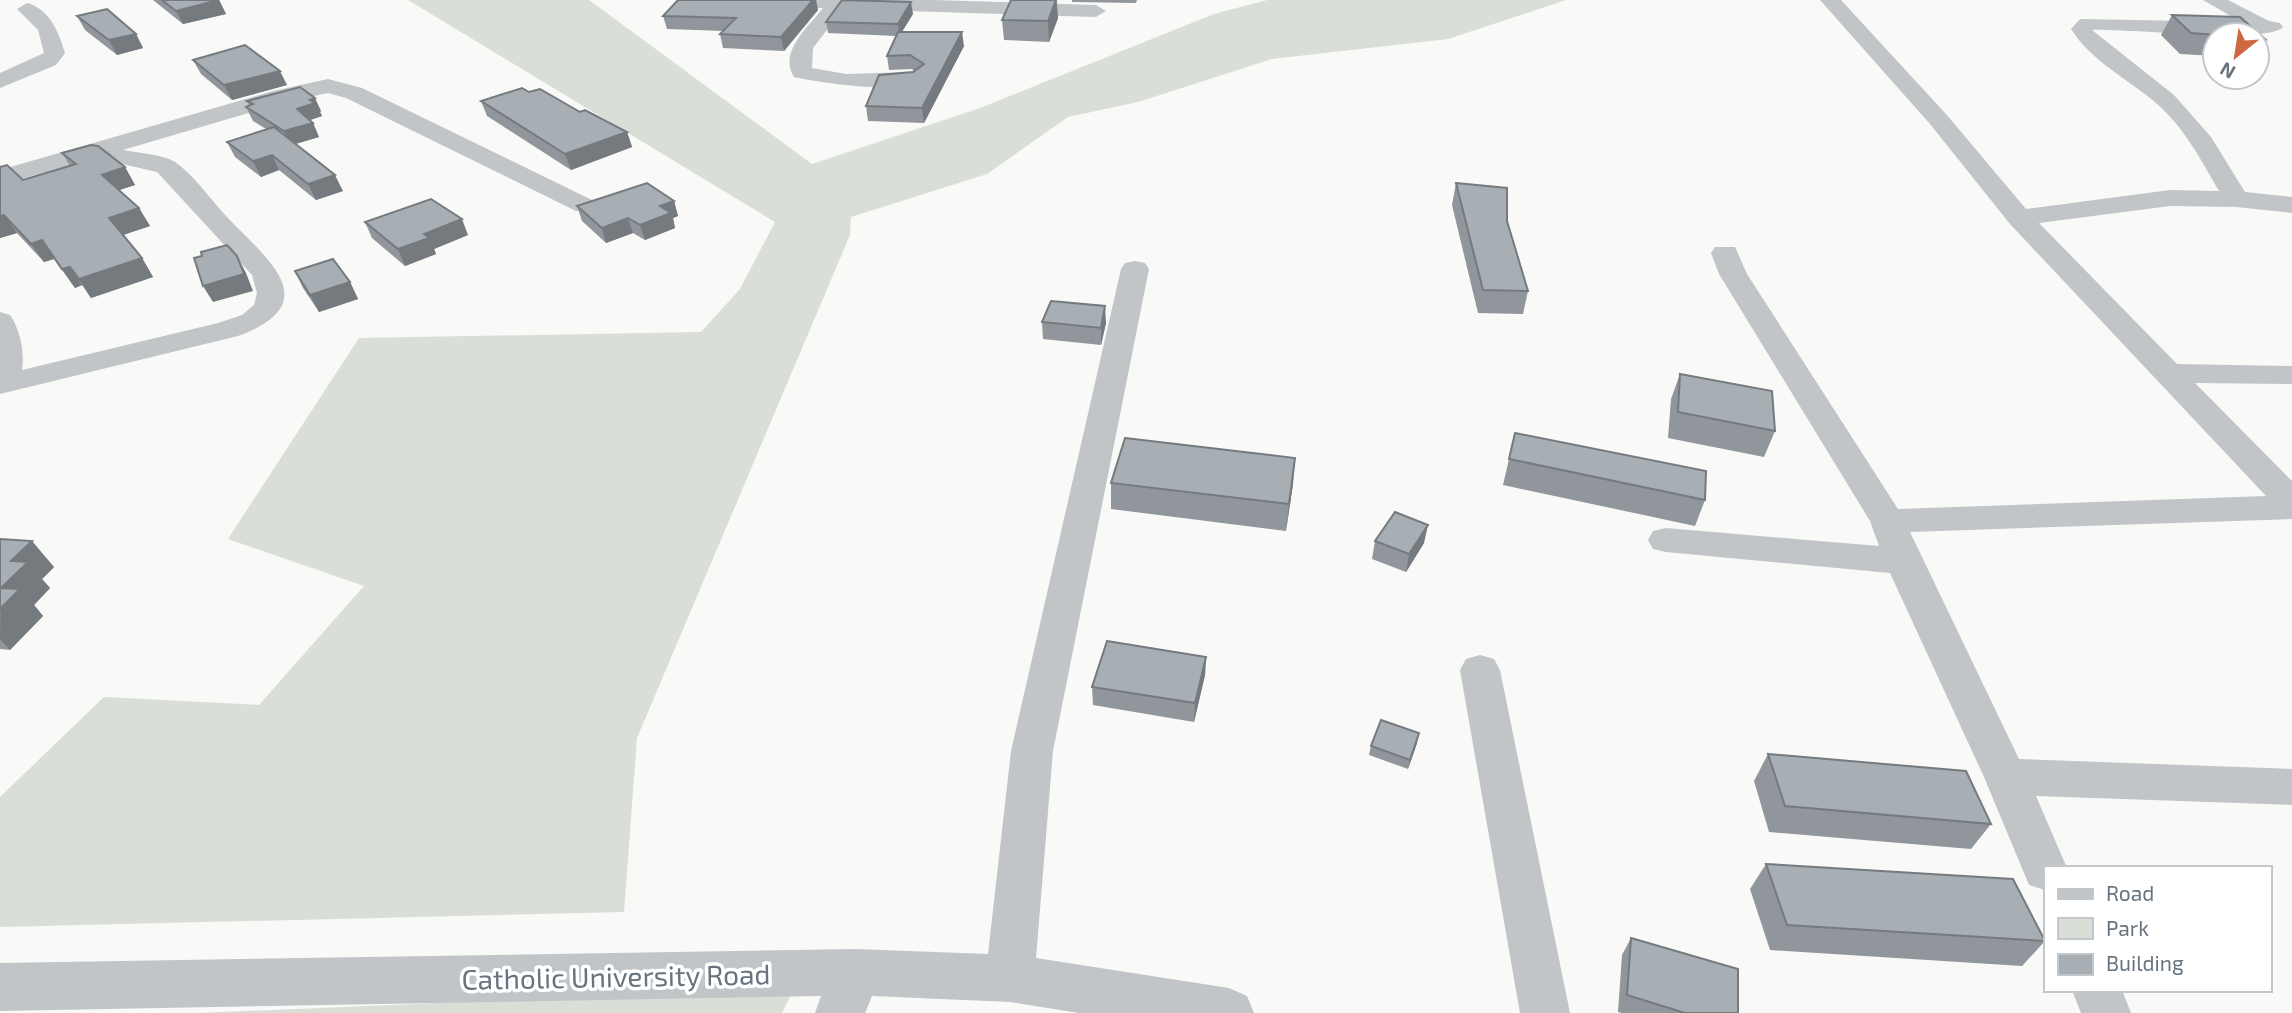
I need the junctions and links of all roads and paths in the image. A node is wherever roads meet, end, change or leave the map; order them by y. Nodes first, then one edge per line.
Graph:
1 (51, 0) edge
2 (751, 0) edge
3 (1830, 0) edge
4 (2213, 0) edge
5 (839, 2) edge
6 (1096, 12) dead end
7 (2282, 28) edge
8 (912, 78) edge
9 (0, 81) edge
10 (95, 151) junction
11 (0, 178) edge
12 (2236, 199) junction
13 (2292, 205) edge
14 (585, 206) edge
15 (2019, 218) junction
16 (1725, 253) dead end
17 (1135, 269) dead end
18 (0, 321) edge
19 (2166, 373) junction
20 (2292, 375) edge
21 (2, 384) edge
22 (2292, 505) edge
23 (1888, 521) junction
24 (1666, 540) dead end
25 (1903, 561) junction
26 (1480, 670) dead end
27 (2006, 777) junction
28 (2292, 787) edge
29 (2044, 868) edge
30 (1010, 978) junction
31 (0, 987) edge
32 (848, 992) edge
33 (2097, 992) edge
34 (1229, 1013) edge
35 (1545, 1013) edge
36 (2106, 1013) edge

1 - 9 street
2 - 5 street
3 - 15 street
4 - 7 street
5 - 6 street
5 - 8 street
7 - 12 street
10 - 11 street
10 - 14 street
10 - 21 street
12 - 13 street
12 - 15 street
15 - 19 street
16 - 23 street
17 - 30 street
18 - 21 street
19 - 20 street
19 - 22 street
22 - 23 street
23 - 25 street
24 - 25 street
25 - 27 street
26 - 35 street
27 - 28 street
27 - 29 street
30 - 32 street, Catholic University Road
30 - 34 street, Catholic University Road
31 - 32 street, Catholic University Road
33 - 36 street

